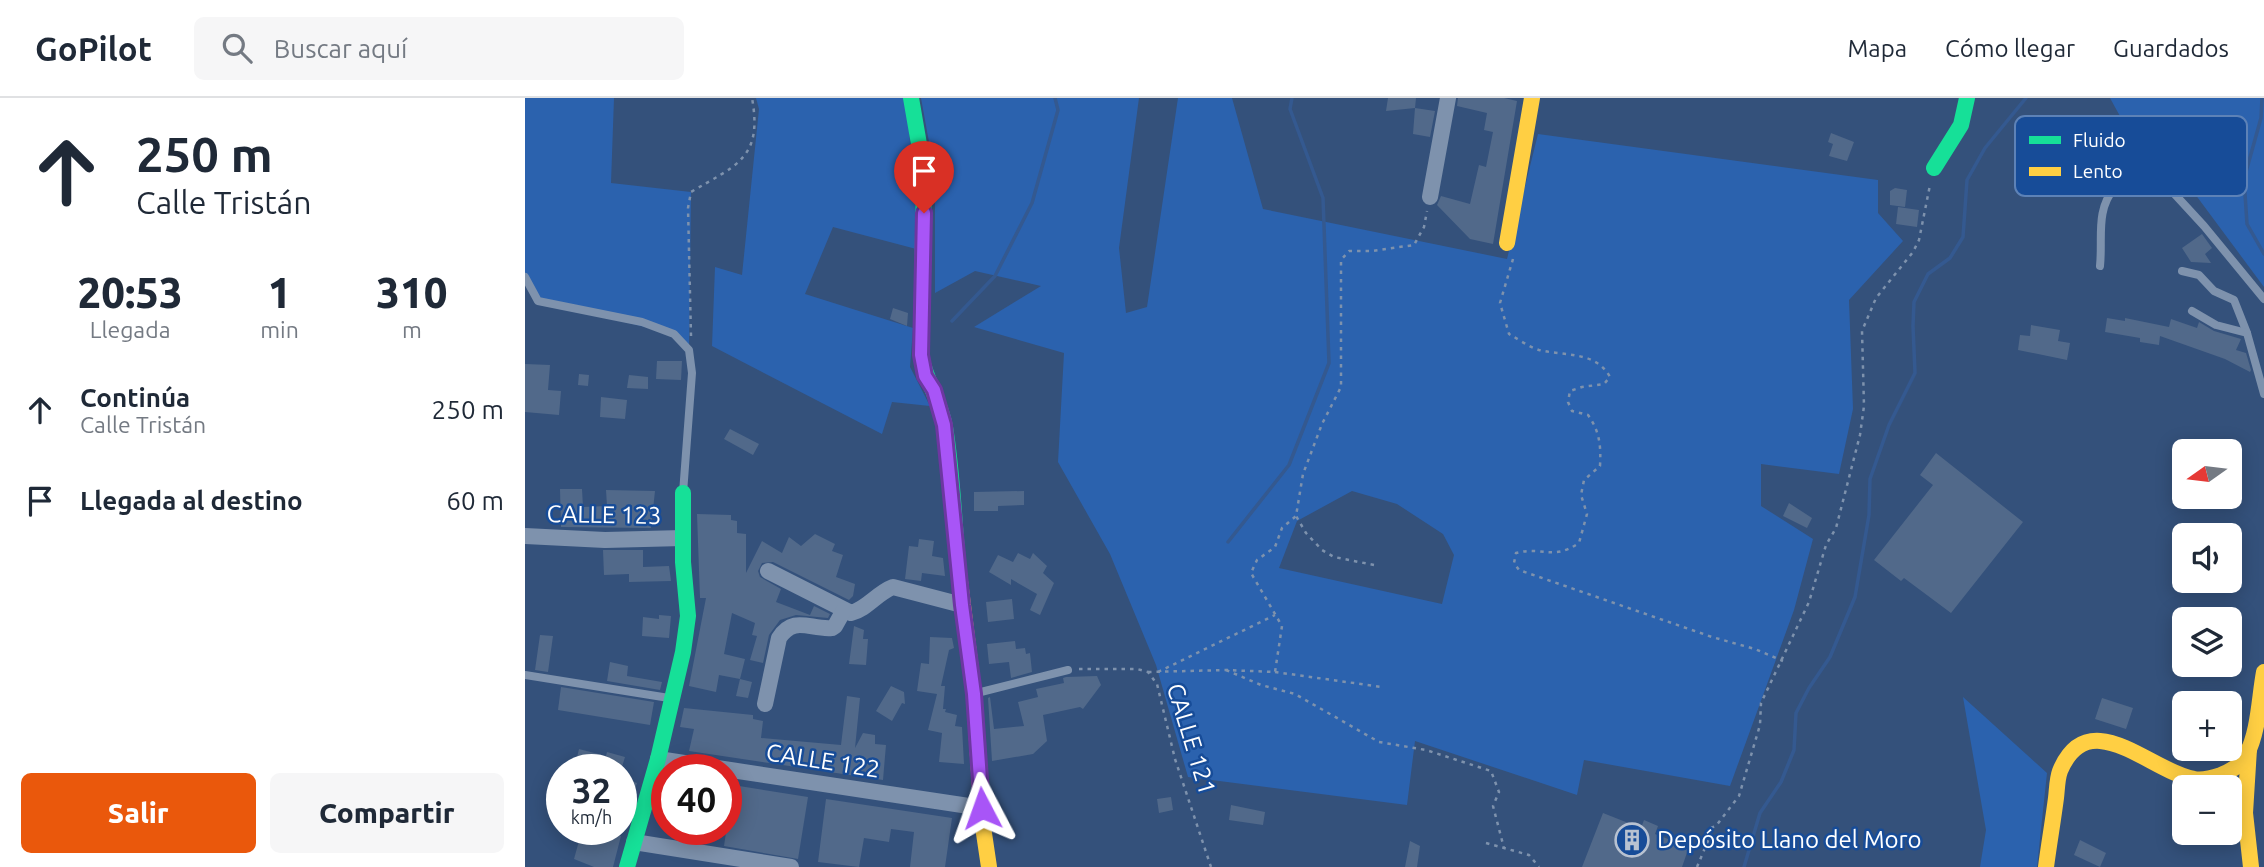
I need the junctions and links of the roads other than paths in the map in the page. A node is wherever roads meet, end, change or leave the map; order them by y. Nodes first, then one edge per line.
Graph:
1 (911, 98) edge
2 (1448, 98) edge
3 (1532, 98) edge
4 (1966, 98) edge
5 (1934, 168) road end
6 (2107, 196) edge
7 (2176, 196) edge
8 (1430, 197) road end
9 (1507, 243) road end
10 (2100, 266) dead end
11 (2182, 271) dead end
12 (525, 277) edge
13 (2264, 299) edge
14 (2192, 311) dead end
15 (2247, 333) junction
16 (2264, 394) edge
17 (683, 493) joint
18 (525, 536) edge
19 (683, 538) junction
20 (768, 571) dead end
21 (962, 605) junction
22 (844, 610) junction
23 (1068, 670) road end
24 (2264, 672) edge
25 (525, 675) edge
26 (974, 694) junction
27 (672, 699) junction
28 (765, 704) dead end
29 (2249, 749) junction
30 (659, 754) edge
31 (742, 772) edge
32 (651, 783) edge
33 (982, 808) junction
34 (637, 832) edge
35 (637, 842) edge
36 (633, 845) edge
37 (2050, 866) edge
38 (627, 867) edge
39 (791, 867) edge
40 (989, 867) edge
41 (2251, 867) edge

1 - 21 street
2 - 8 street
3 - 9 street
4 - 5 street
6 - 10 lane
7 - 13 lane
11 - 15 lane
12 - 17 lane
14 - 15 lane
15 - 16 lane
17 - 19 street
18 - 19 street, CALLE 123
19 - 27 street
20 - 22 street
21 - 22 street
21 - 26 street
22 - 28 street
23 - 26 lane
24 - 29 street
25 - 27 lane
26 - 33 street
27 - 30 street
29 - 37 street
29 - 41 street
31 - 33 street, CALLE 122
32 - 34 street
33 - 40 street
35 - 39 street
36 - 38 street

